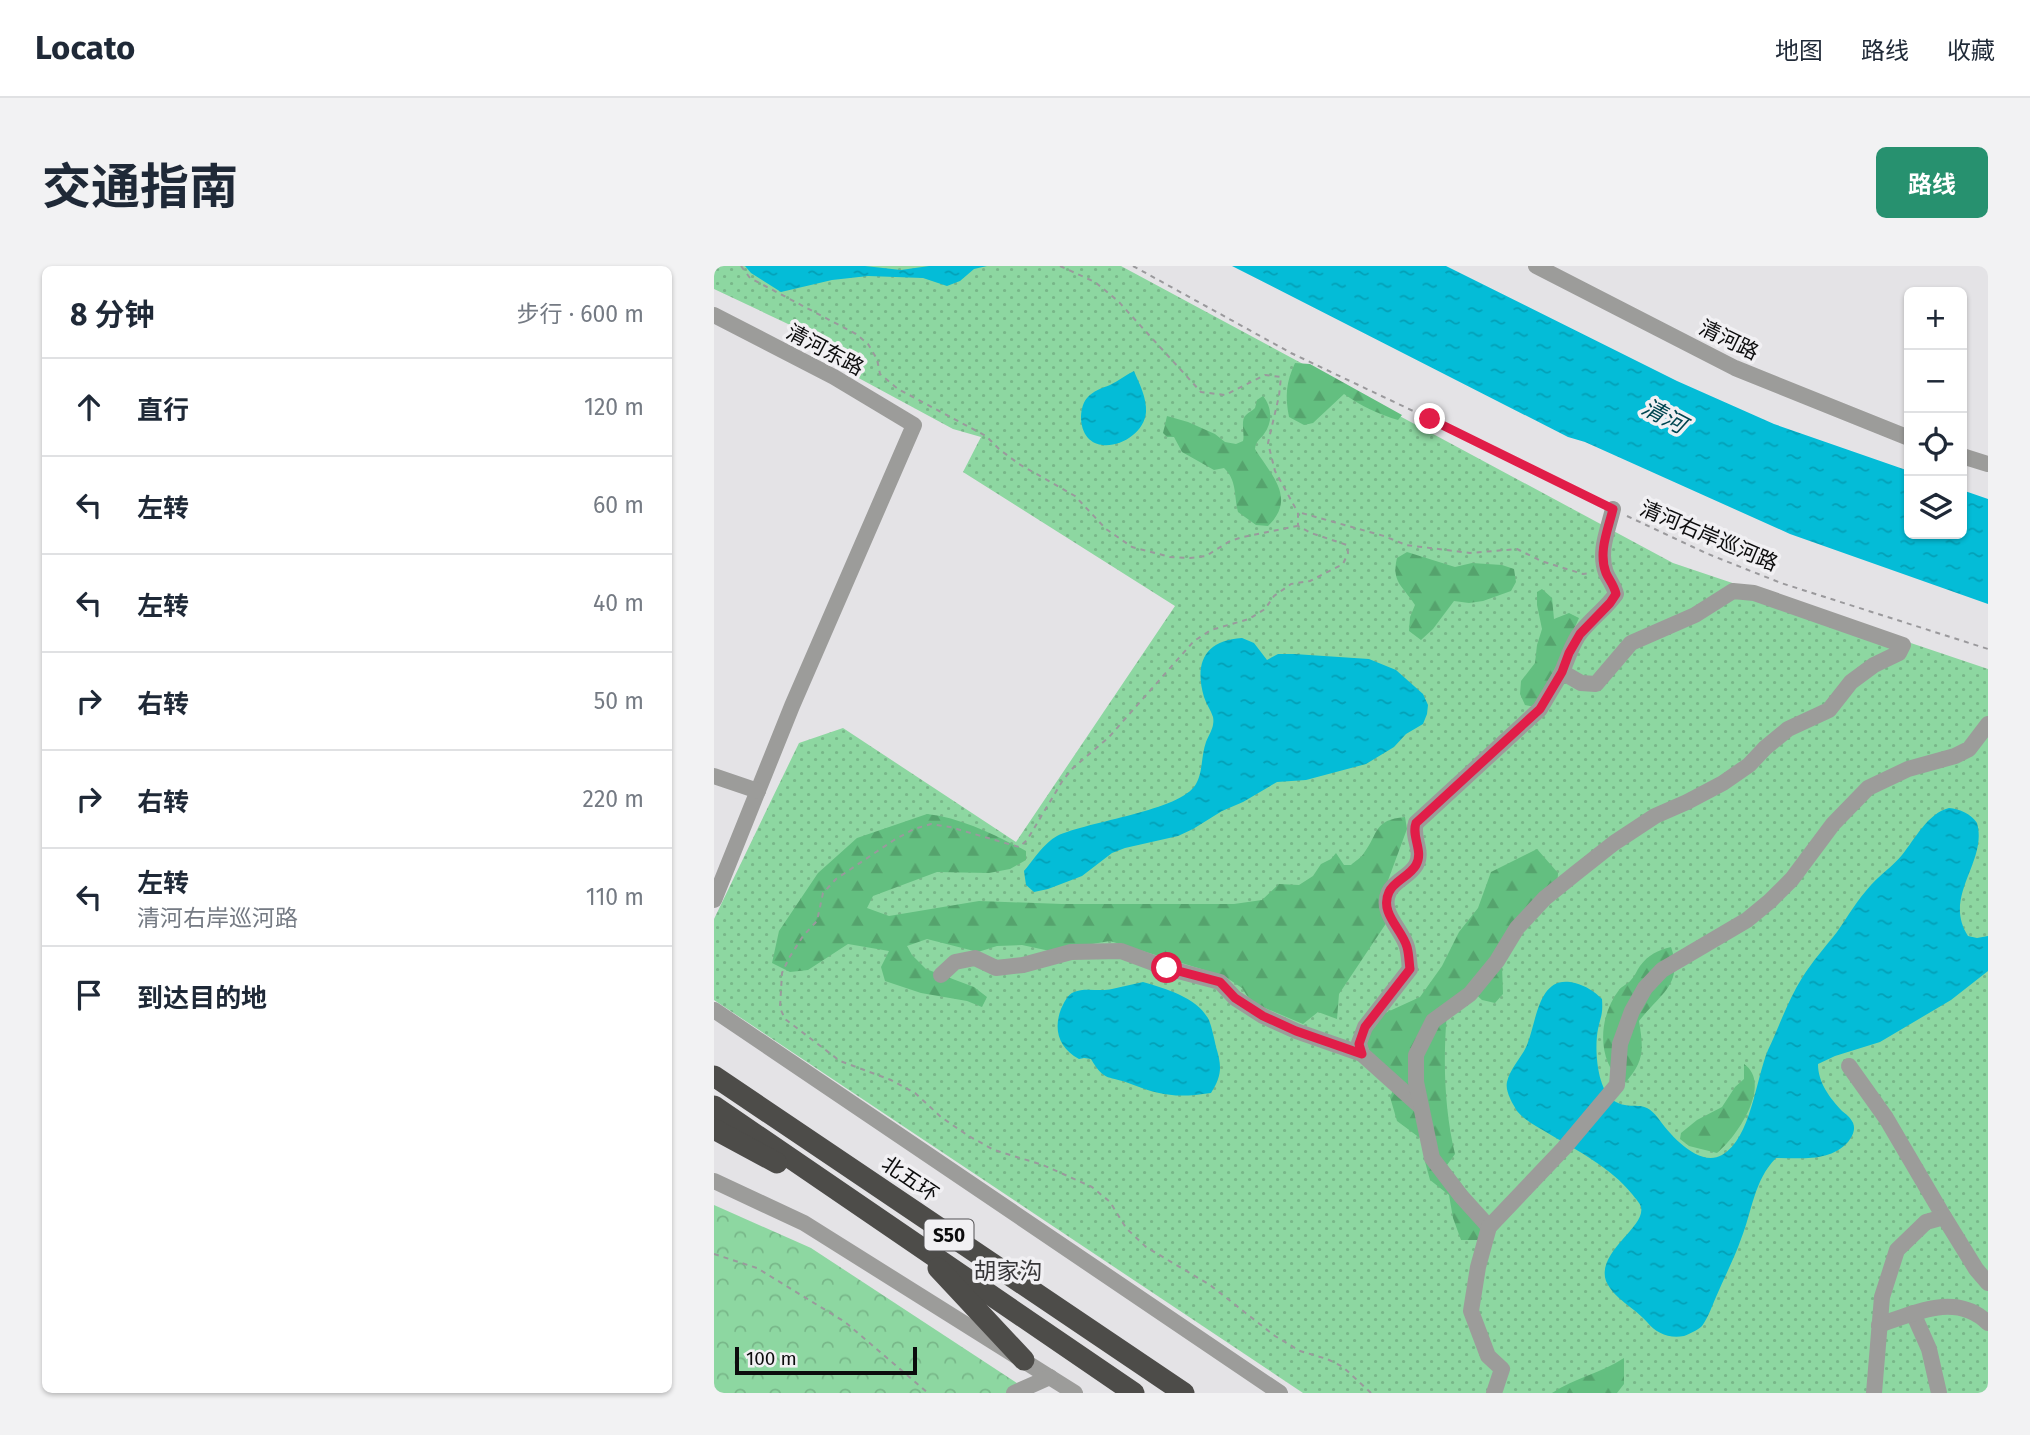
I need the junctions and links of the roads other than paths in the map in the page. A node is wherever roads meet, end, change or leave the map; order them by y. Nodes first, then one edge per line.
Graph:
1 (1536, 266) edge
2 (714, 315) edge
3 (1904, 436) edge
4 (1967, 458) edge
5 (1988, 464) edge
6 (1613, 509) road end
7 (1562, 672) junction
8 (1988, 724) edge
9 (714, 776) edge
10 (758, 791) junction
11 (714, 900) edge
12 (941, 975) dead end
13 (714, 1010) edge
14 (1362, 1054) junction
15 (1849, 1066) dead end
16 (714, 1076) edge
17 (714, 1106) edge
18 (1421, 1107) junction
19 (714, 1129) edge
20 (714, 1181) edge
21 (1944, 1217) junction
22 (1489, 1227) junction
23 (902, 1233) junction
24 (1988, 1283) edge
25 (1913, 1313) junction
26 (1988, 1323) edge
27 (1879, 1325) junction
28 (1024, 1360) junction
29 (1050, 1377) junction
30 (1014, 1393) edge
31 (1075, 1393) edge
32 (1134, 1393) edge
33 (1184, 1393) edge
34 (1280, 1393) edge
35 (1494, 1393) edge
36 (1874, 1393) edge
37 (1939, 1393) edge

1 - 3 street, 清河路
2 - 10 street, 清河东路
4 - 5 street
6 - 7 street
7 - 14 street
7 - 18 street
8 - 22 street
9 - 10 street
10 - 11 street
12 - 14 street
13 - 34 street
14 - 18 street
15 - 21 street
16 - 33 highway, 北五环 / S50
17 - 23 highway, S50
18 - 22 street
19 - 23 highway
20 - 28 street
21 - 24 street
21 - 27 street
22 - 35 street
23 - 28 highway
23 - 32 highway, S50
25 - 26 street
25 - 27 street
25 - 37 street
27 - 36 street
28 - 29 street
29 - 30 street
29 - 31 street

